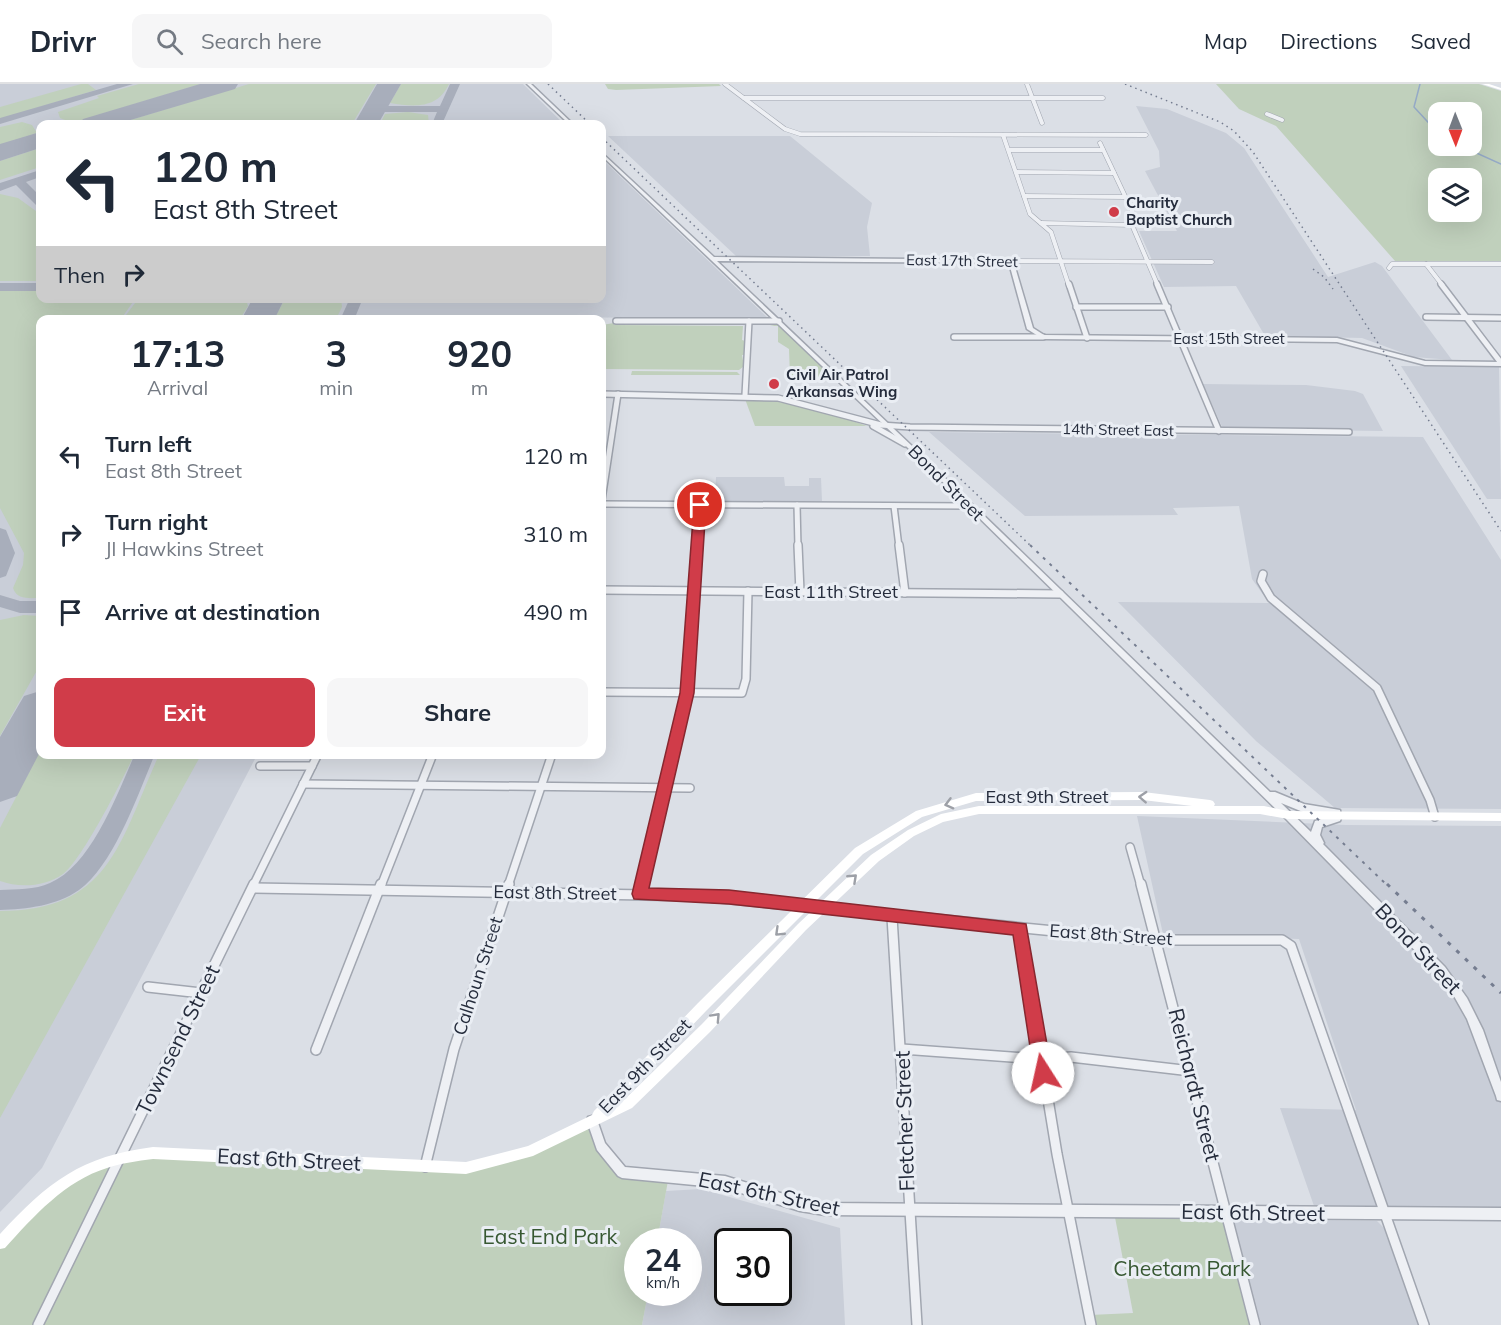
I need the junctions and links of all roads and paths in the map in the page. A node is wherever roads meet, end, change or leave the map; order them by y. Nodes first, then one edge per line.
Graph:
1 (529, 84) edge
2 (725, 84) edge
3 (1027, 84) edge
4 (1484, 84) edge
5 (1501, 89) edge
6 (744, 98) junction
7 (1033, 98) junction
8 (1103, 98) dead end
9 (1267, 114) dead end
10 (567, 120) edge
11 (1282, 120) dead end
12 (1042, 123) dead end
13 (1003, 135) junction
14 (1146, 135) dead end
15 (1100, 143) dead end
16 (1009, 150) junction
17 (1103, 150) junction
18 (606, 158) edge
19 (1016, 172) junction
20 (1114, 173) junction
21 (1024, 196) junction
22 (1125, 197) junction
23 (1041, 224) junction
24 (1132, 225) junction
25 (713, 259) junction
26 (1011, 261) junction
27 (1060, 261) junction
28 (1148, 261) junction
29 (1212, 262) dead end
30 (1426, 264) junction
31 (1501, 265) edge
32 (1389, 268) dead end
33 (1076, 307) junction
34 (1168, 307) junction
35 (1426, 317) dead end
36 (1465, 317) junction
37 (1501, 318) edge
38 (616, 321) dead end
39 (749, 321) junction
40 (779, 321) junction
41 (954, 337) dead end
42 (1042, 338) junction
43 (1087, 338) junction
44 (1182, 339) junction
45 (1501, 363) edge
46 (606, 394) edge
47 (618, 394) junction
48 (745, 395) junction
49 (869, 408) junction
50 (858, 419) junction
51 (888, 426) junction
52 (926, 428) junction
53 (1219, 431) junction
54 (1349, 432) dead end
55 (910, 447) junction
56 (606, 475) edge
57 (606, 502) edge
58 (700, 505) junction
59 (797, 505) junction
60 (894, 506) junction
61 (969, 506) junction
62 (1263, 574) dead end
63 (606, 590) edge
64 (694, 591) junction
65 (748, 591) junction
66 (800, 592) junction
67 (905, 593) junction
68 (1060, 594) junction
69 (606, 692) edge
70 (687, 693) junction
71 (316, 759) edge
72 (431, 759) edge
73 (550, 759) edge
74 (260, 766) dead end
75 (312, 766) junction
76 (1248, 777) junction
77 (303, 784) junction
78 (421, 786) junction
79 (541, 786) junction
80 (665, 788) junction
81 (690, 788) dead end
82 (1264, 810) junction
83 (1288, 815) junction
84 (1358, 816) junction
85 (1435, 817) junction
86 (1501, 817) edge
87 (1130, 847) dead end
88 (1324, 851) junction
89 (253, 888) junction
90 (379, 890) junction
91 (506, 892) junction
92 (640, 894) junction
93 (805, 906) junction
94 (822, 908) junction
95 (892, 917) junction
96 (1020, 929) junction
97 (1157, 940) junction
98 (148, 987) dead end
99 (201, 993) junction
100 (902, 1049) junction
101 (316, 1050) dead end
102 (1040, 1059) junction
103 (1191, 1071) junction
104 (1501, 1096) edge
105 (592, 1121) junction
106 (123, 1155) junction
107 (425, 1167) junction
108 (908, 1211) junction
109 (1068, 1211) junction
110 (1225, 1213) junction
111 (1501, 1214) edge
112 (1385, 1215) junction
113 (0, 1243) edge
114 (39, 1325) edge
115 (917, 1325) edge
116 (1091, 1325) edge
117 (1255, 1325) edge
118 (1424, 1325) edge

1 - 10 street
2 - 6 street
3 - 7 street
4 - 5 main road
6 - 7 street
6 - 13 street
7 - 8 street
7 - 12 street
9 - 11 street
13 - 14 street
13 - 16 street
15 - 17 street
16 - 17 street
16 - 19 street
17 - 20 street
18 - 25 street, Bond Street
19 - 20 street
19 - 21 street
20 - 22 street
21 - 22 street
21 - 23 street
22 - 24 street
23 - 24 street
23 - 27 street
24 - 28 street
25 - 26 street, East 17th Street
25 - 40 street, Bond Street
26 - 27 street, East 17th Street
26 - 42 street
27 - 28 street, East 17th Street
27 - 33 street
28 - 29 street, East 17th Street
28 - 34 street
30 - 31 street
30 - 32 street
30 - 36 street
33 - 34 street
33 - 43 street
34 - 44 street
35 - 36 street
36 - 37 street
36 - 45 street
38 - 39 street
39 - 40 street
39 - 48 street
40 - 49 street, Bond Street
41 - 42 street, East 15th Street
42 - 43 street, East 15th Street
43 - 44 street, East 15th Street
44 - 45 street, East 15th Street
44 - 53 street
46 - 47 street
47 - 48 street
47 - 56 street
48 - 50 street
49 - 50 street
49 - 51 street, Bond Street
50 - 51 street, 14th Street East
50 - 55 street
51 - 52 street, 14th Street East
51 - 55 street, Bond Street
52 - 53 street, 14th Street East
52 - 55 street
53 - 54 street, 14th Street East
55 - 61 street, Bond Street
57 - 58 street
58 - 59 street
58 - 64 street
59 - 60 street
59 - 66 street
60 - 61 street
60 - 67 street
61 - 68 street, Bond Street
62 - 85 street
63 - 64 street, East 11th Street
64 - 65 street, East 11th Street
64 - 70 street
65 - 66 street, East 11th Street
65 - 70 street
66 - 67 street, East 11th Street
67 - 68 street, East 11th Street
68 - 76 street, Bond Street
69 - 70 street
70 - 80 street
71 - 75 street, Townsend Street
72 - 78 street
73 - 79 street, Calhoun Street
74 - 75 street
75 - 77 street, Townsend Street
76 - 83 street, Bond Street
76 - 84 street
77 - 78 street
77 - 89 street, Townsend Street
78 - 79 street
78 - 90 street
79 - 80 street
79 - 91 street, Calhoun Street
80 - 81 street
80 - 92 street
82 - 83 main road, East 9th Street
82 -> 93 main road, East 9th Street
94 -> 82 main road, East 9th Street
83 - 84 main road, East 9th Street
83 - 88 street, Bond Street
84 - 85 main road, East 9th Street
84 - 88 street
85 - 86 main road, East 9th Street
87 - 97 street, Reichardt Street
88 - 104 street, Bond Street
89 - 90 street, East 8th Street
89 - 99 street, Townsend Street
90 - 91 street, East 8th Street
90 - 101 street
91 - 92 street, East 8th Street
91 - 107 street, Calhoun Street
92 - 93 street, East 8th Street
93 - 94 street, East 8th Street
93 -> 105 main road, East 9th Street
94 - 95 street, East 8th Street
105 -> 94 main road, East 9th Street
95 - 96 street, East 8th Street
95 - 100 street, Fletcher Street
96 - 97 street, East 8th Street
96 - 102 street
97 - 103 street, Reichardt Street
97 - 112 street, East 8th Street
98 - 99 street
99 - 106 street, Townsend Street
100 - 102 street
100 - 108 street, Fletcher Street
102 - 103 street
102 - 109 street
103 - 110 street, Reichardt Street
105 - 107 main road, East 6th Street
105 - 108 street, East 6th Street
106 - 107 main road, East 6th Street
106 - 113 main road, East 6th Street
106 - 114 street, Townsend Street
108 - 109 street, East 6th Street
108 - 115 street, Fletcher Street
109 - 110 street, East 6th Street
109 - 116 street
110 - 112 street, East 6th Street
110 - 117 street, Reichardt Street
111 - 112 street, East 6th Street
112 - 118 street

